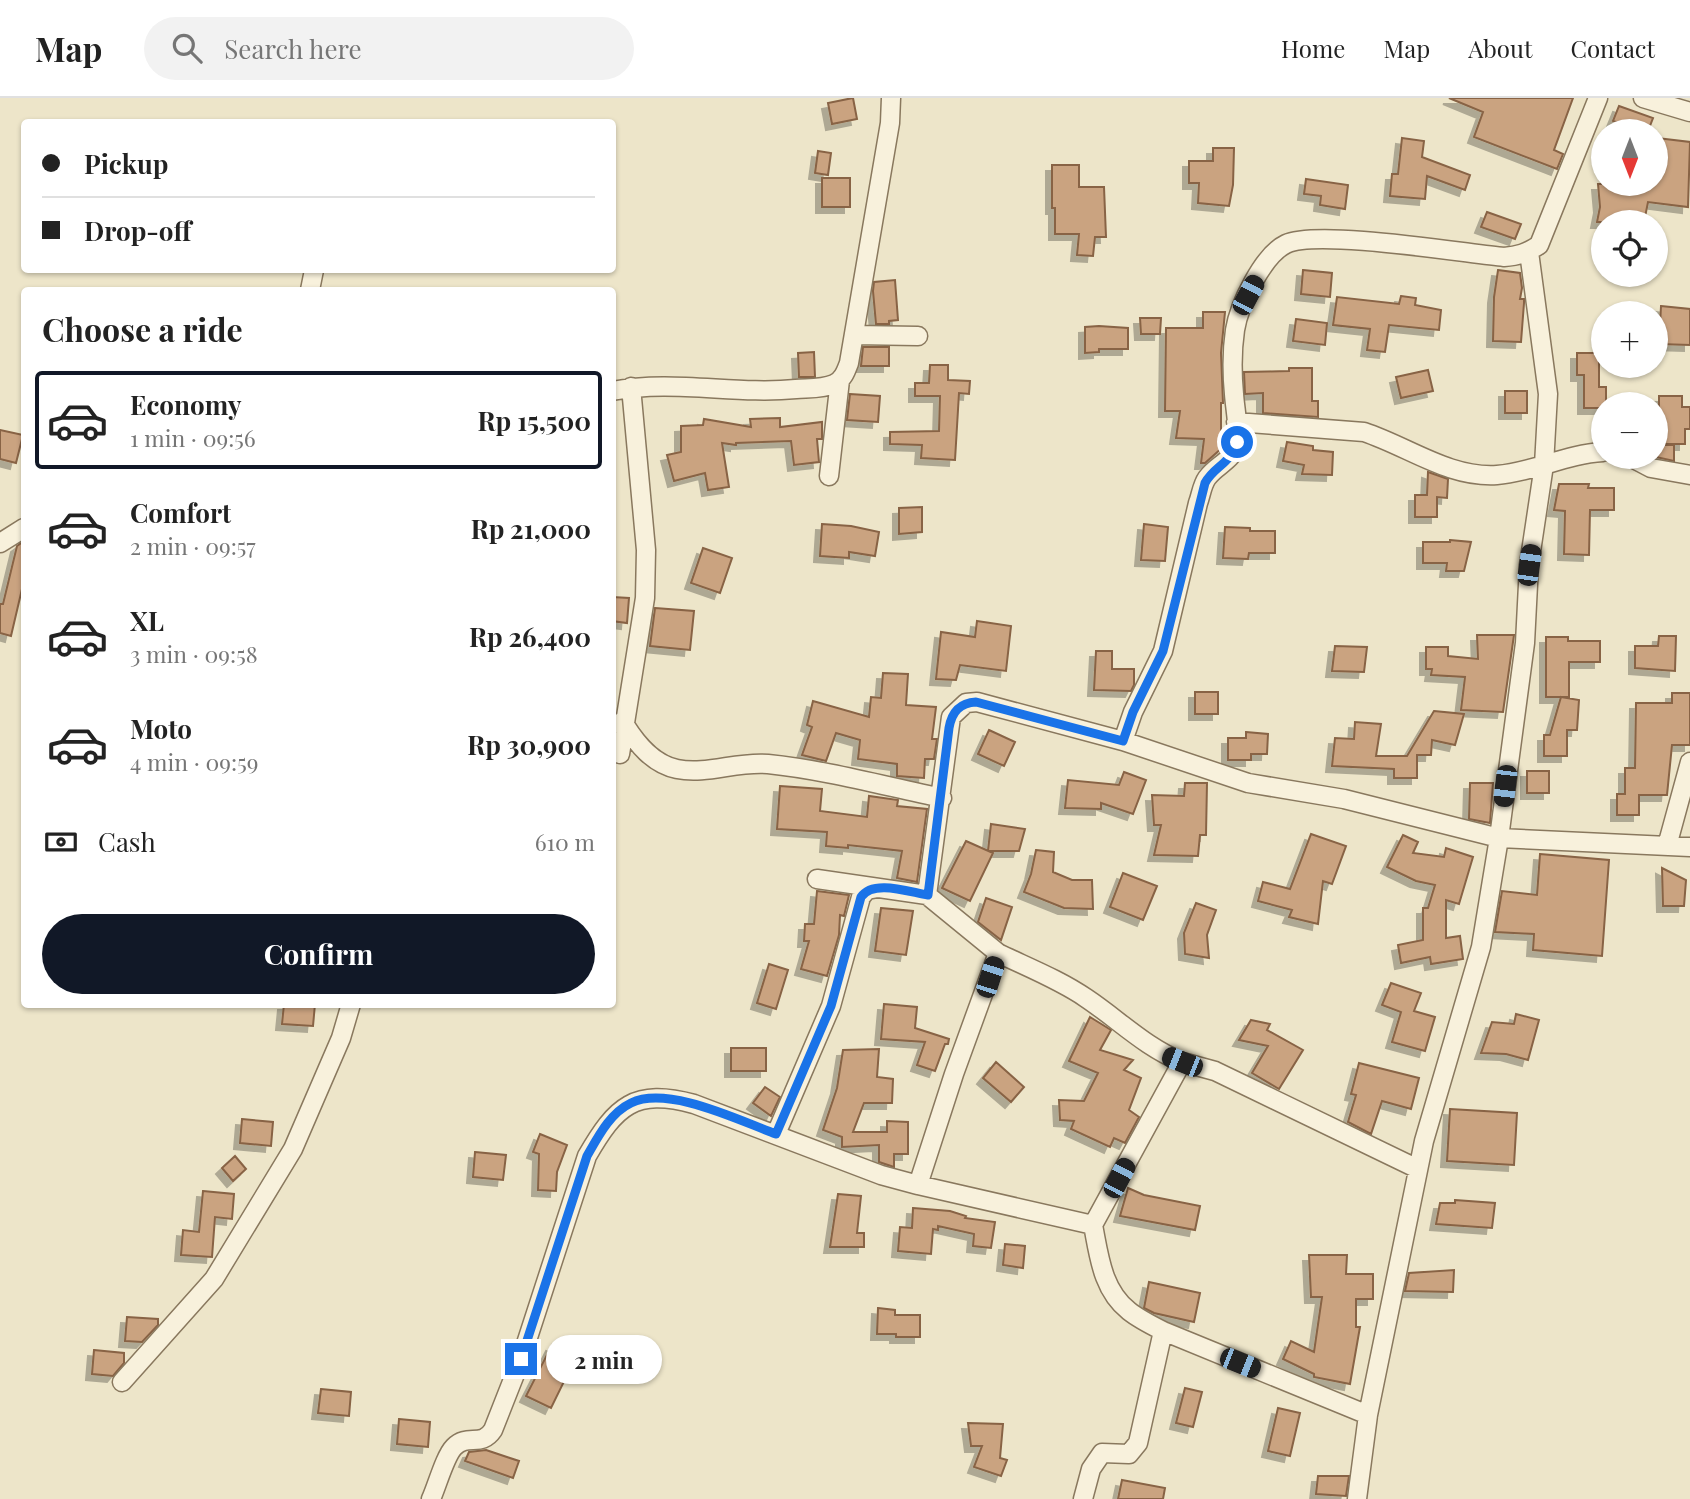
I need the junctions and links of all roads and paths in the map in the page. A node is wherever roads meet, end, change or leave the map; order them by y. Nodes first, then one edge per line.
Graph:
1 (891, 98) edge
2 (1598, 98) edge
3 (1643, 98) edge
4 (1690, 112) edge
5 (1528, 252) junction
6 (853, 335) junction
7 (918, 336) dead end
8 (840, 380) junction
9 (631, 387) junction
10 (616, 390) edge
11 (1237, 422) junction
12 (1591, 453) edge
13 (1544, 465) junction
14 (1657, 469) edge
15 (1690, 475) edge
16 (829, 476) dead end
17 (21, 530) edge
18 (0, 542) edge
19 (619, 724) edge
20 (1123, 741) junction
21 (620, 754) dead end
22 (1690, 762) edge
23 (942, 798) junction
24 (1499, 838) junction
25 (1667, 846) junction
26 (1690, 847) edge
27 (817, 879) dead end
28 (878, 888) junction
29 (928, 895) junction
30 (998, 953) junction
31 (350, 1008) edge
32 (1182, 1062) junction
33 (776, 1134) junction
34 (1418, 1169) junction
35 (918, 1185) junction
36 (1093, 1224) junction
37 (1163, 1331) junction
38 (122, 1382) dead end
39 (1368, 1415) junction
40 (431, 1499) edge
41 (1083, 1499) edge
42 (1357, 1499) edge

1 - 6 street
2 - 5 street
3 - 4 street
5 - 11 street
5 - 13 street
6 - 7 street
6 - 8 street
8 - 9 street
8 - 16 street
9 - 10 street
9 - 19 street
11 - 13 street
11 - 20 street
12 - 13 street
13 - 24 street
14 - 15 street
17 - 18 street
19 - 21 street
19 - 23 street
20 - 23 street
20 - 24 street
22 - 25 street
23 - 29 street
24 - 25 street
24 - 34 street
25 - 26 street
27 - 28 street
28 - 29 street
28 - 33 street
29 - 30 street
30 - 32 street
30 - 35 street
31 - 38 street
32 - 34 street
32 - 36 street
33 - 35 street
33 - 40 street
34 - 39 street
35 - 36 street
36 - 37 street
37 - 39 street
37 - 41 street
39 - 42 street

